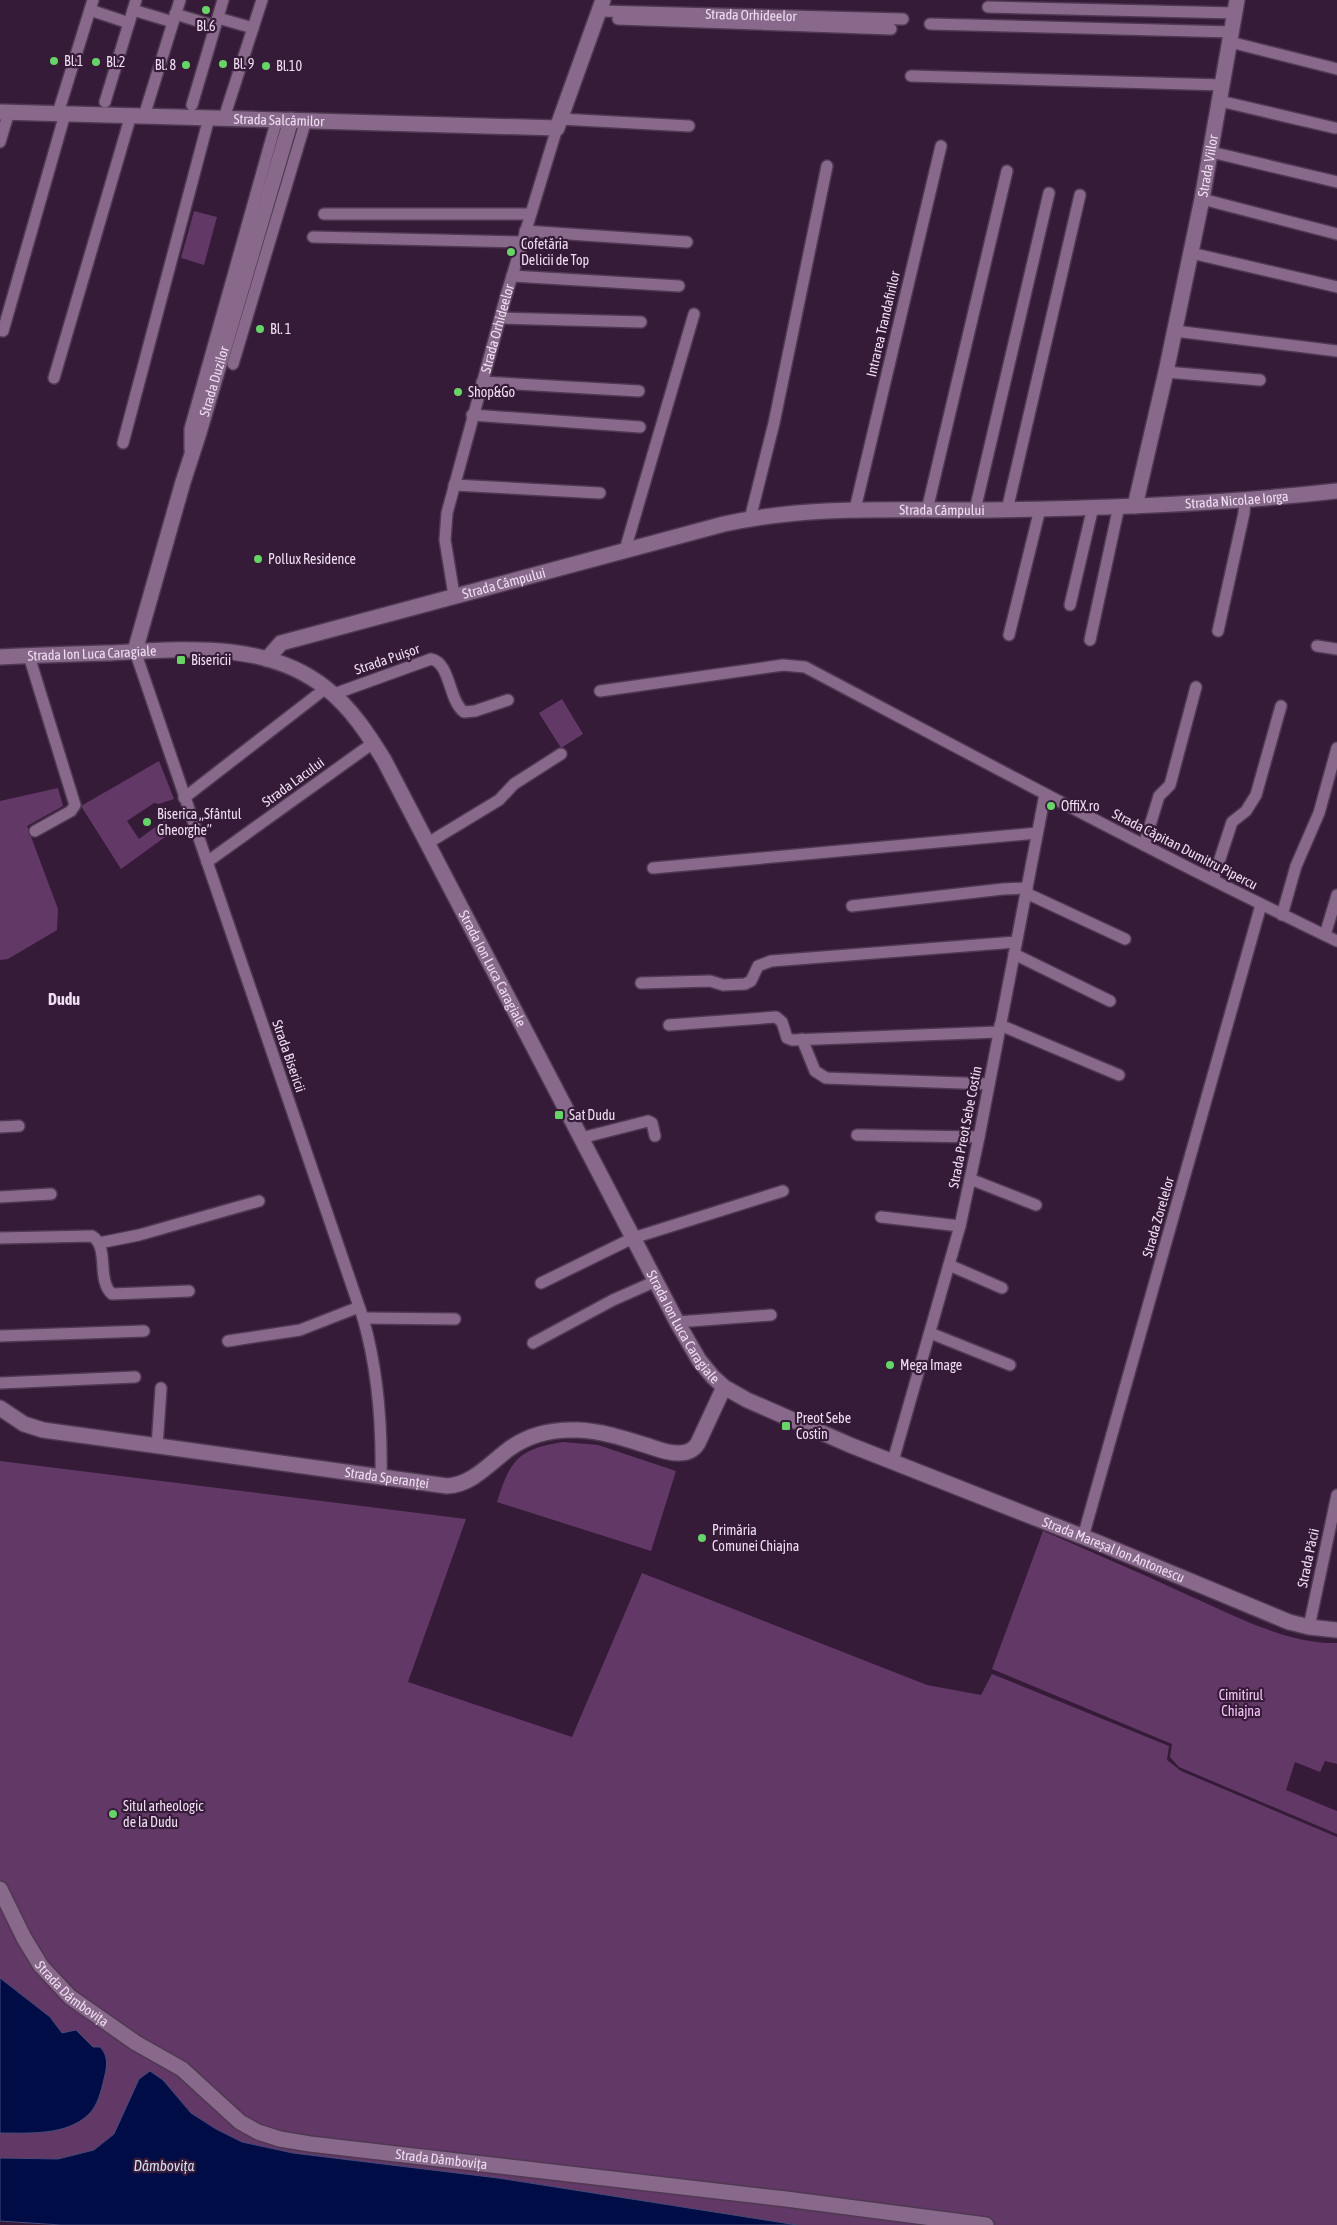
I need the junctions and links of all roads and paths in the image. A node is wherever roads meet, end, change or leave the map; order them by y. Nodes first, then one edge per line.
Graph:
1 (180, 0) edge
2 (223, 0) edge
3 (262, 0) edge
4 (91, 5) edge
5 (134, 5) edge
6 (988, 7) dead end
7 (1236, 7) edge
8 (600, 10) edge
9 (174, 18) junction
10 (903, 19) dead end
11 (129, 22) junction
12 (217, 22) junction
13 (930, 24) dead end
14 (253, 28) junction
15 (891, 29) dead end
16 (1231, 37) junction
17 (1337, 69) edge
18 (911, 76) dead end
19 (1223, 85) junction
20 (1220, 101) junction
21 (104, 102) dead end
22 (192, 105) dead end
23 (5, 112) edge
24 (62, 113) junction
25 (137, 116) junction
26 (216, 118) junction
27 (292, 120) junction
28 (559, 123) junction
29 (689, 126) dead end
30 (1335, 128) dead end
31 (0, 142) edge
32 (941, 146) dead end
33 (1211, 152) junction
34 (827, 166) dead end
35 (1007, 171) dead end
36 (1337, 182) edge
37 (1049, 193) dead end
38 (1080, 196) dead end
39 (1202, 199) junction
40 (324, 214) dead end
41 (530, 214) junction
42 (1337, 234) edge
43 (523, 236) junction
44 (313, 238) dead end
45 (688, 242) dead end
46 (1191, 253) junction
47 (512, 276) junction
48 (679, 286) dead end
49 (1337, 287) edge
50 (694, 314) dead end
51 (500, 318) junction
52 (641, 322) dead end
53 (3, 331) dead end
54 (1175, 331) junction
55 (1337, 351) edge
56 (234, 364) dead end
57 (1166, 372) junction
58 (54, 378) dead end
59 (1260, 380) dead end
60 (482, 382) junction
61 (639, 391) dead end
62 (472, 414) junction
63 (640, 427) dead end
64 (123, 443) dead end
65 (454, 485) junction
66 (1337, 491) edge
67 (600, 493) dead end
68 (1245, 500) junction
69 (1119, 506) junction
70 (1136, 506) junction
71 (1093, 507) junction
72 (855, 509) junction
73 (1040, 509) junction
74 (927, 510) junction
75 (975, 510) junction
76 (1007, 510) junction
77 (750, 519) junction
78 (625, 550) junction
79 (454, 595) junction
80 (1070, 606) dead end
81 (1218, 631) dead end
82 (1009, 635) dead end
83 (1090, 640) dead end
84 (1317, 646) dead end
85 (136, 647) junction
86 (1337, 649) edge
87 (29, 656) junction
88 (0, 657) edge
89 (267, 659) junction
90 (1196, 687) dead end
91 (330, 691) junction
92 (600, 691) dead end
93 (508, 700) dead end
94 (1282, 706) dead end
95 (373, 743) junction
96 (1337, 748) edge
97 (561, 754) dead end
98 (1045, 794) junction
99 (184, 798) junction
100 (35, 831) dead end
101 (1037, 833) junction
102 (428, 843) junction
103 (1144, 844) junction
104 (206, 862) junction
105 (653, 868) dead end
106 (1213, 880) junction
107 (1026, 890) junction
108 (1337, 895) edge
109 (1261, 905) junction
110 (852, 906) dead end
111 (1282, 916) junction
112 (1325, 935) junction
113 (1124, 939) dead end
114 (1337, 941) edge
115 (1016, 942) junction
116 (1014, 954) junction
117 (641, 983) dead end
118 (1110, 1001) dead end
119 (669, 1025) dead end
120 (999, 1029) junction
121 (802, 1039) junction
122 (1119, 1075) dead end
123 (989, 1084) junction
124 (19, 1126) dead end
125 (0, 1127) edge
126 (857, 1135) dead end
127 (655, 1136) dead end
128 (979, 1137) junction
129 (581, 1138) junction
130 (970, 1179) junction
131 (783, 1191) dead end
132 (51, 1194) dead end
133 (0, 1197) edge
134 (259, 1202) dead end
135 (1036, 1206) dead end
136 (881, 1217) dead end
137 (960, 1226) junction
138 (0, 1238) edge
139 (633, 1238) junction
140 (99, 1243) junction
141 (949, 1265) junction
142 (656, 1281) junction
143 (541, 1283) dead end
144 (1002, 1288) dead end
145 (189, 1291) dead end
146 (361, 1313) junction
147 (771, 1314) dead end
148 (455, 1319) dead end
149 (677, 1322) junction
150 (144, 1331) dead end
151 (930, 1333) junction
152 (0, 1336) edge
153 (228, 1341) dead end
154 (533, 1343) dead end
155 (1010, 1365) dead end
156 (135, 1377) dead end
157 (0, 1383) edge
158 (724, 1387) junction
159 (161, 1388) dead end
160 (0, 1408) edge
161 (157, 1447) junction
162 (893, 1461) junction
163 (381, 1477) junction
164 (1337, 1495) edge
165 (1083, 1537) junction
166 (1310, 1627) junction
167 (1337, 1630) edge
168 (0, 1889) edge
169 (986, 2225) edge

1 - 9 street
2 - 12 street
3 - 14 street
4 - 11 street
4 - 24 street
5 - 9 street
5 - 11 street
6 - 7 street
7 - 16 street, Strada Viilor
8 - 10 street, Strada Orhideelor
8 - 15 street
8 - 28 street, Strada Orhideelor
9 - 12 street
9 - 25 street
11 - 21 street
12 - 14 street
12 - 22 street
13 - 16 street
14 - 26 street
16 - 17 street
16 - 19 street, Strada Viilor
18 - 19 street
19 - 20 street, Strada Viilor
20 - 30 street
20 - 33 street, Strada Viilor
23 - 24 street, Strada Salcâmilor
23 - 31 street
24 - 25 street, Strada Salcâmilor
24 - 53 street
25 - 26 street, Strada Salcâmilor
25 - 58 street
26 - 27 street, Strada Salcâmilor
26 - 64 street
27 - 28 street, Strada Salcâmilor
27 - 56 street
27 - 85 street, Strada Duzilor
28 - 29 street
28 - 41 street, Strada Orhideelor
32 - 72 street, Intrarea Trandafirilor
33 - 36 street
33 - 39 street, Strada Viilor
34 - 77 street
35 - 74 street
37 - 75 street
38 - 76 street
39 - 42 street
39 - 46 street, Strada Viilor
40 - 41 street
41 - 43 street, Strada Orhideelor
43 - 44 street
43 - 45 street
43 - 47 street, Strada Orhideelor
46 - 49 street
46 - 54 street, Strada Viilor
47 - 48 street
47 - 51 street, Strada Orhideelor
50 - 78 street
51 - 52 street
51 - 60 street, Strada Orhideelor
54 - 55 street
54 - 57 street, Strada Viilor
57 - 59 street
57 - 70 street, Strada Viilor
60 - 61 street
60 - 62 street, Strada Orhideelor
62 - 63 street
62 - 65 street, Strada Orhideelor
65 - 67 street
65 - 79 street, Strada Orhideelor
66 - 68 street, Strada Nicolae Iorga
68 - 70 street, Strada Nicolae Iorga
68 - 81 street
69 - 70 street, Strada Câmpului
69 - 71 street, Strada Câmpului
69 - 83 street
71 - 73 street, Strada Câmpului
71 - 80 street
72 - 74 street, Strada Câmpului
72 - 77 street, Strada Câmpului
73 - 76 street, Strada Câmpului
73 - 82 street
74 - 75 street, Strada Câmpului
75 - 76 street, Strada Câmpului
77 - 78 street, Strada Câmpului
78 - 79 street, Strada Câmpului
79 - 89 street, Strada Câmpului
84 - 86 street
85 - 87 street, Strada Ion Luca Caragiale
85 - 89 street, Strada Ion Luca Caragiale
85 - 99 street, Strada Bisericii
87 - 88 street, Strada Ion Luca Caragiale
87 - 100 street
89 - 91 street, Strada Ion Luca Caragiale
90 - 103 street
91 - 93 street, Strada Puișor
91 - 95 street, Strada Ion Luca Caragiale
91 - 99 street, Strada Puișor
92 - 98 street, Strada Căpitan Dumitru Pipercu
94 - 106 street
95 - 102 street, Strada Ion Luca Caragiale
95 - 104 street, Strada Lacului
96 - 111 street
97 - 102 street
98 - 101 street, Strada Preot Sebe Costin
98 - 103 street, Strada Căpitan Dumitru Pipercu
99 - 104 street, Strada Bisericii
101 - 105 street
101 - 107 street, Strada Preot Sebe Costin
102 - 129 street, Strada Ion Luca Caragiale
103 - 106 street, Strada Căpitan Dumitru Pipercu
104 - 146 street, Strada Bisericii
106 - 109 street, Strada Căpitan Dumitru Pipercu
107 - 110 street
107 - 113 street
107 - 115 street, Strada Preot Sebe Costin
108 - 112 street
109 - 111 street, Strada Căpitan Dumitru Pipercu
109 - 165 street, Strada Zorelelor
111 - 112 street, Strada Căpitan Dumitru Pipercu
112 - 114 street, Strada Căpitan Dumitru Pipercu
115 - 116 street, Strada Preot Sebe Costin
115 - 117 street
116 - 118 street
116 - 120 street, Strada Preot Sebe Costin
119 - 121 street
120 - 121 street
120 - 122 street
120 - 123 street, Strada Preot Sebe Costin
121 - 123 street
123 - 128 street, Strada Preot Sebe Costin
124 - 125 street
126 - 128 street
127 - 129 street
128 - 130 street, Strada Preot Sebe Costin
129 - 139 street, Strada Ion Luca Caragiale
130 - 135 street
130 - 137 street, Strada Preot Sebe Costin
131 - 139 street
132 - 133 street
134 - 140 street
136 - 137 street
137 - 141 street, Strada Preot Sebe Costin
138 - 140 street
139 - 142 street, Strada Ion Luca Caragiale
139 - 143 street
140 - 145 street
141 - 144 street
141 - 151 street, Strada Preot Sebe Costin
142 - 149 street, Strada Ion Luca Caragiale
142 - 154 street
146 - 148 street
146 - 153 street
146 - 163 street, Strada Bisericii
147 - 149 street
149 - 158 street, Strada Ion Luca Caragiale
150 - 152 street
151 - 155 street
151 - 162 street, Strada Preot Sebe Costin
156 - 157 street
158 - 162 street, Strada Ion Luca Caragiale
158 - 163 street, Strada Speranței
159 - 161 street
160 - 161 street, Strada Speranței
161 - 163 street, Strada Speranței
162 - 165 street, Strada Mareșal Ion Antonescu
164 - 166 street, Strada Păcii
165 - 166 street, Strada Mareșal Ion Antonescu
166 - 167 street, Strada Mareșal Ion Antonescu
168 - 169 street, Strada Dâmbovița

